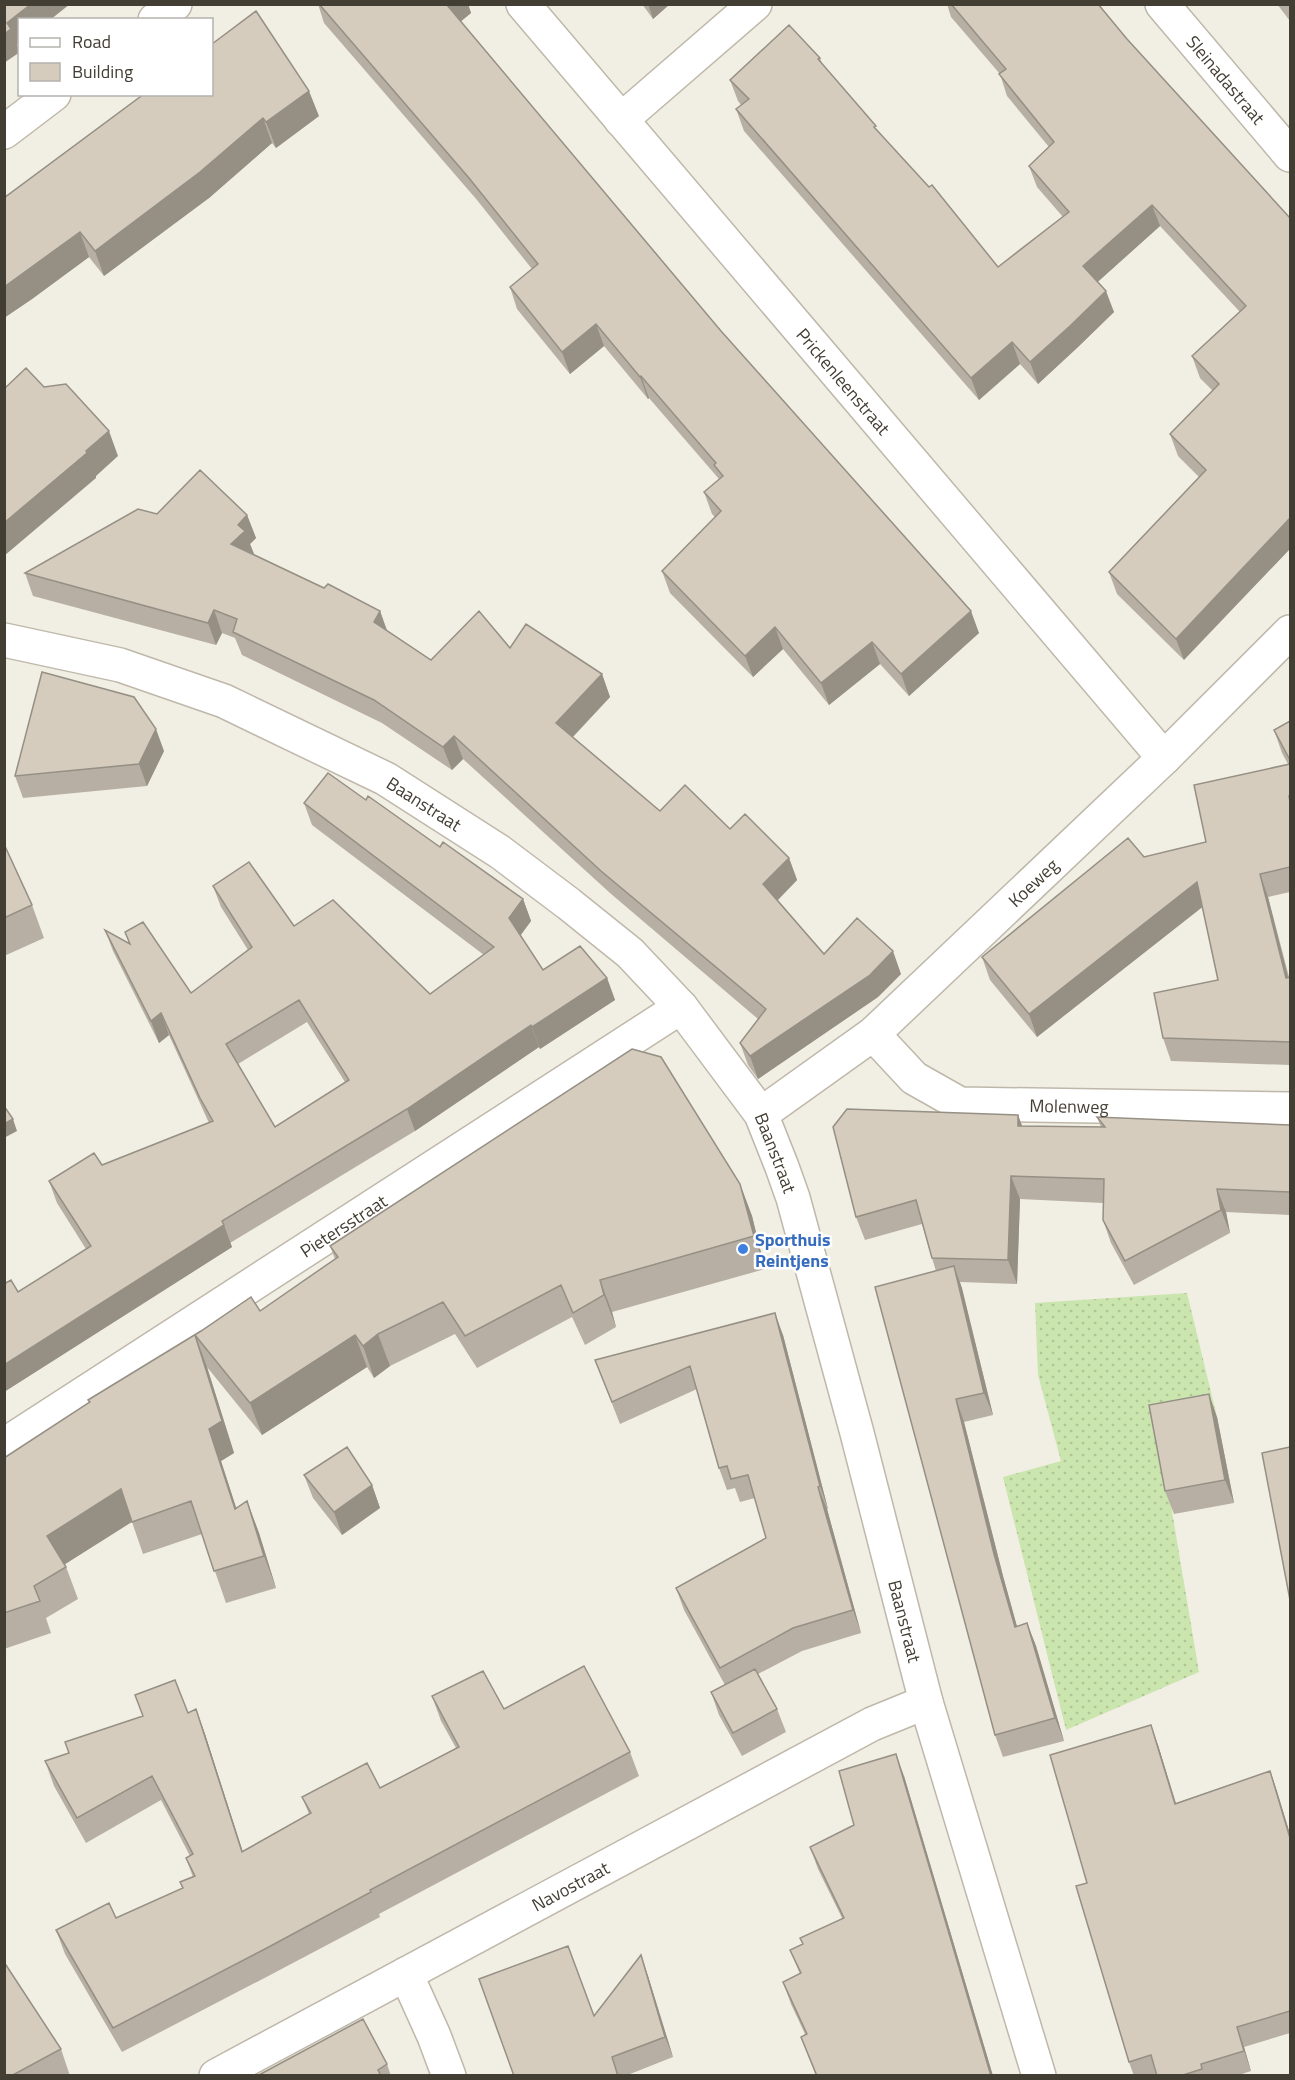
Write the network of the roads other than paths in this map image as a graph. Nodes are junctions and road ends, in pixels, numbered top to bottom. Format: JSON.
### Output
{"nodes":[{"id":1,"x":175,"y":4,"type":"edge"},
{"id":2,"x":523,"y":4,"type":"edge"},
{"id":3,"x":755,"y":4,"type":"edge"},
{"id":4,"x":1162,"y":4,"type":"edge"},
{"id":5,"x":158,"y":18,"type":"edge"},
{"id":6,"x":51,"y":96,"type":"edge"},
{"id":7,"x":621,"y":120,"type":"junction"},
{"id":8,"x":4,"y":132,"type":"edge"},
{"id":9,"x":1290,"y":155,"type":"edge"},
{"id":10,"x":1290,"y":632,"type":"edge"},
{"id":11,"x":4,"y":640,"type":"edge"},
{"id":12,"x":1164,"y":758,"type":"junction"},
{"id":13,"x":681,"y":1006,"type":"junction"},
{"id":14,"x":873,"y":1034,"type":"junction"},
{"id":15,"x":1290,"y":1109,"type":"edge"},
{"id":16,"x":761,"y":1114,"type":"junction"},
{"id":17,"x":4,"y":1445,"type":"edge"},
{"id":18,"x":926,"y":1702,"type":"junction"},
{"id":19,"x":405,"y":1974,"type":"junction"},
{"id":20,"x":216,"y":2076,"type":"edge"},
{"id":21,"x":448,"y":2076,"type":"edge"},
{"id":22,"x":1039,"y":2076,"type":"edge"}],
"edges":[{"from":1,"to":5,"type":"street"},
{"from":2,"to":7,"type":"street","name":"Prickenleenstraat"},
{"from":3,"to":7,"type":"street"},
{"from":4,"to":9,"type":"street","name":"Sleinadastraat"},
{"from":6,"to":8,"type":"street"},
{"from":7,"to":12,"type":"street","name":"Prickenleenstraat"},
{"from":10,"to":12,"type":"street","name":"Koeweg"},
{"from":11,"to":13,"type":"street","name":"Baanstraat"},
{"from":12,"to":14,"type":"street","name":"Koeweg"},
{"from":13,"to":16,"type":"street","name":"Baanstraat"},
{"from":13,"to":17,"type":"street","name":"Pietersstraat"},
{"from":14,"to":15,"type":"street","name":"Molenweg"},
{"from":14,"to":16,"type":"street","name":"Koeweg"},
{"from":16,"to":18,"type":"street","name":"Baanstraat"},
{"from":18,"to":19,"type":"street","name":"Navostraat"},
{"from":18,"to":22,"type":"street","name":"Baanstraat"},
{"from":19,"to":20,"type":"street","name":"Navostraat"},
{"from":19,"to":21,"type":"street"}]}
